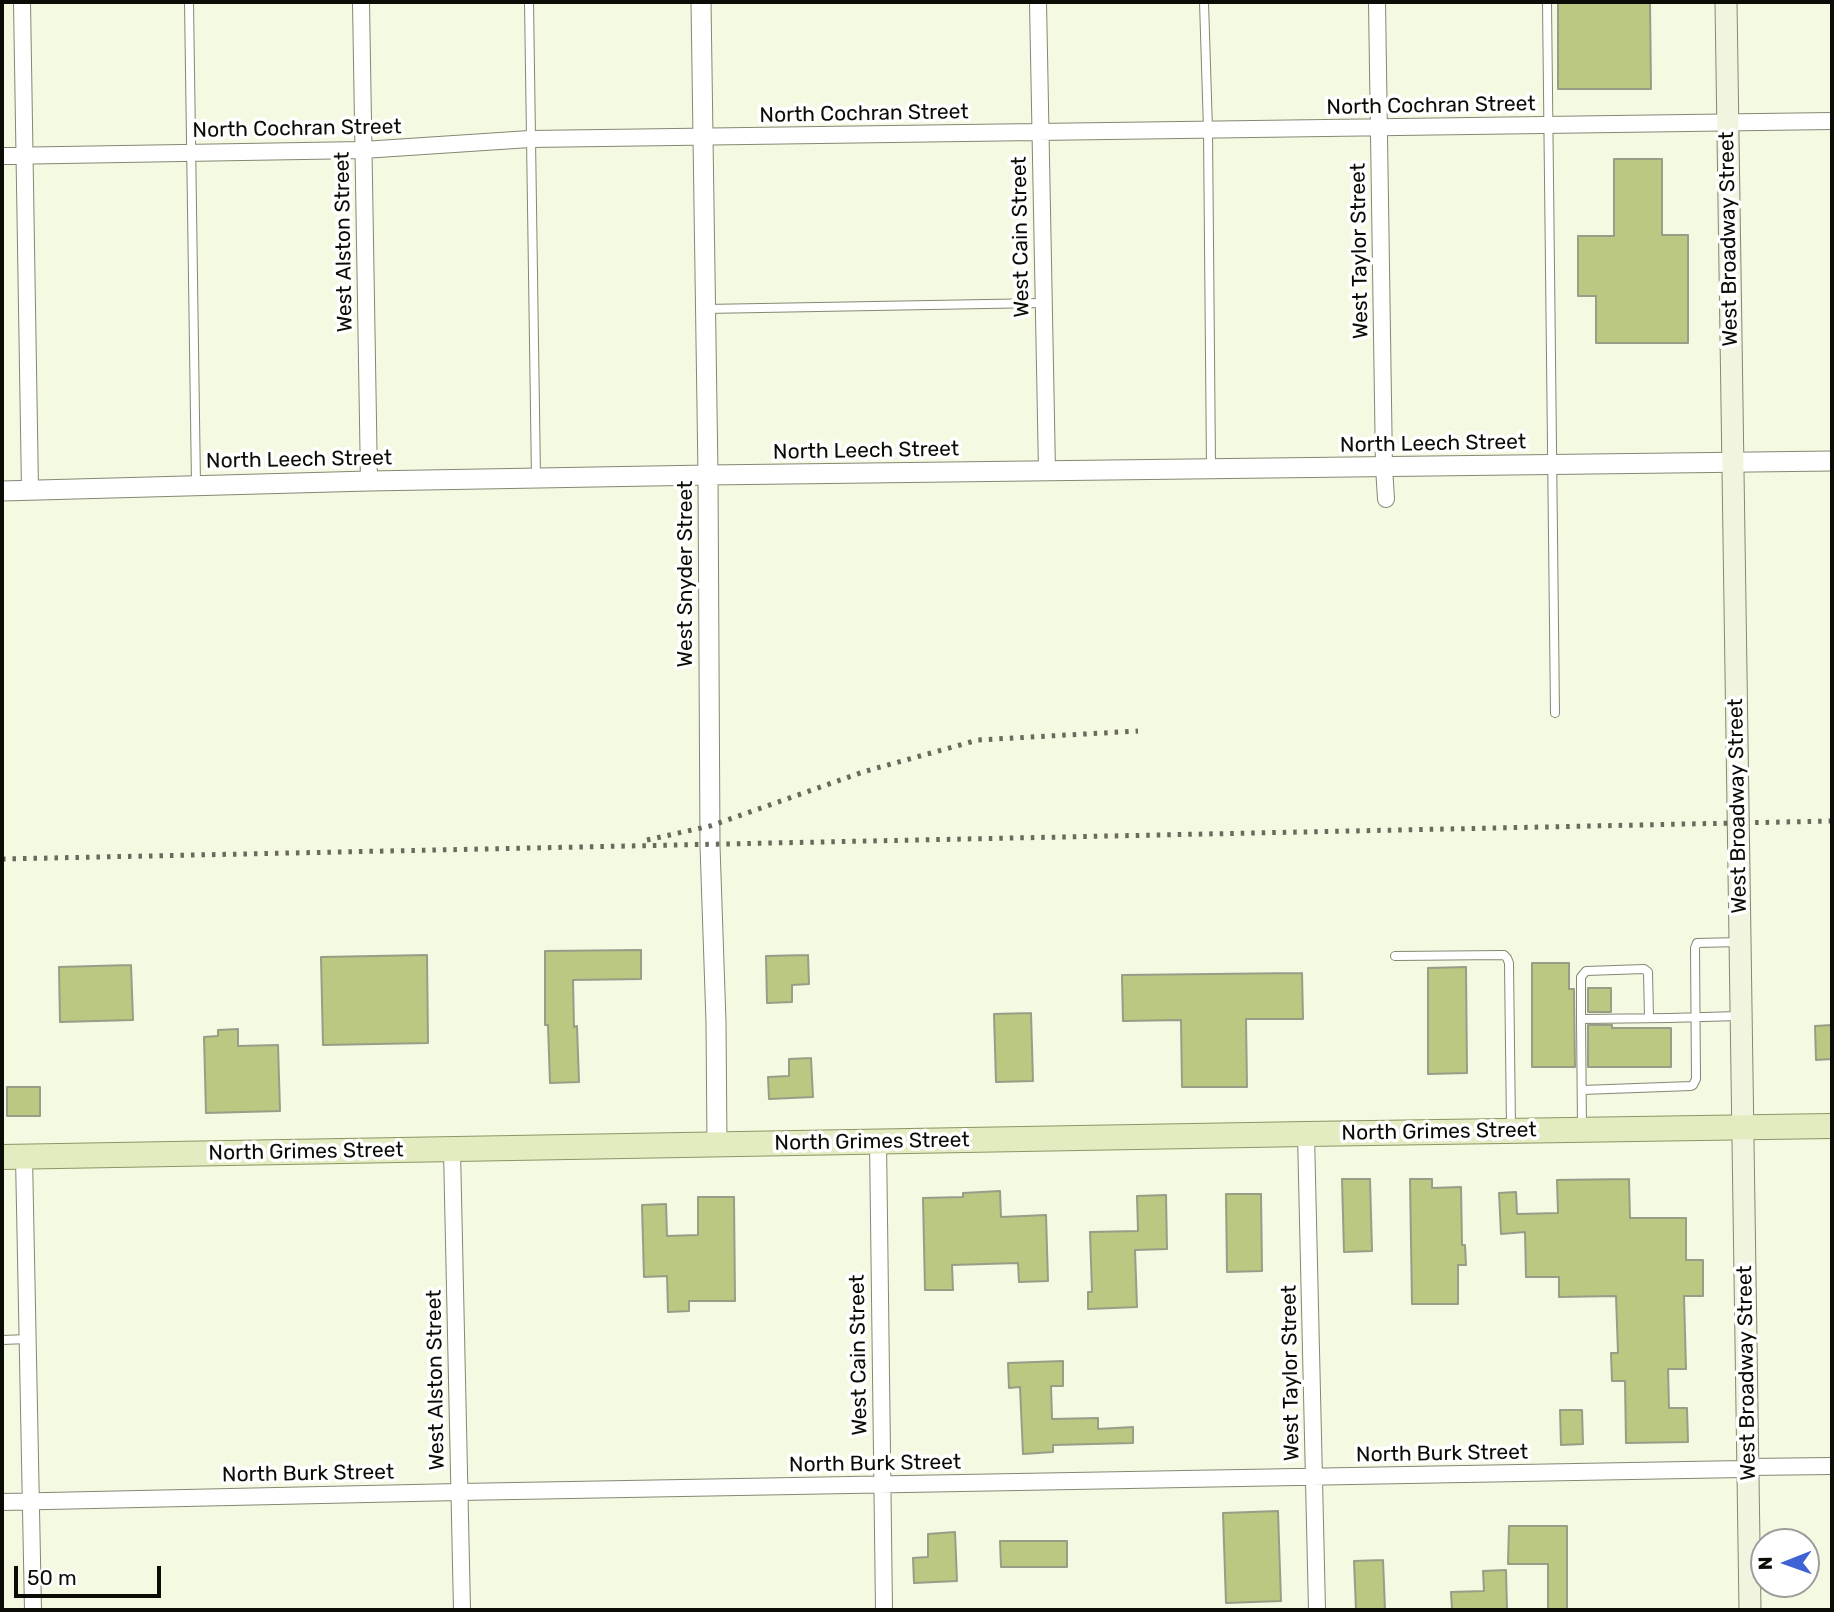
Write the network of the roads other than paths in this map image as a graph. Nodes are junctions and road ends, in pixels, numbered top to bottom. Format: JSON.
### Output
{"nodes":[{"id":1,"x":22,"y":2,"type":"edge"},
{"id":2,"x":189,"y":2,"type":"edge"},
{"id":3,"x":361,"y":2,"type":"edge"},
{"id":4,"x":529,"y":2,"type":"edge"},
{"id":5,"x":701,"y":2,"type":"edge"},
{"id":6,"x":1038,"y":2,"type":"edge"},
{"id":7,"x":1204,"y":2,"type":"edge"},
{"id":8,"x":1377,"y":2,"type":"edge"},
{"id":9,"x":1547,"y":2,"type":"edge"},
{"id":10,"x":1726,"y":2,"type":"edge"},
{"id":11,"x":1832,"y":121,"type":"edge"},
{"id":12,"x":1728,"y":123,"type":"junction"},
{"id":13,"x":1549,"y":126,"type":"junction"},
{"id":14,"x":1379,"y":128,"type":"junction"},
{"id":15,"x":1208,"y":130,"type":"junction"},
{"id":16,"x":1040,"y":132,"type":"junction"},
{"id":17,"x":703,"y":136,"type":"junction"},
{"id":18,"x":530,"y":139,"type":"junction"},
{"id":19,"x":363,"y":150,"type":"junction"},
{"id":20,"x":191,"y":152,"type":"junction"},
{"id":21,"x":2,"y":156,"type":"edge"},
{"id":22,"x":24,"y":156,"type":"junction"},
{"id":23,"x":1043,"y":303,"type":"junction"},
{"id":24,"x":705,"y":309,"type":"junction"},
{"id":25,"x":1832,"y":461,"type":"edge"},
{"id":26,"x":1732,"y":463,"type":"junction"},
{"id":27,"x":1552,"y":465,"type":"junction"},
{"id":28,"x":1384,"y":467,"type":"junction"},
{"id":29,"x":1211,"y":469,"type":"junction"},
{"id":30,"x":1047,"y":471,"type":"junction"},
{"id":31,"x":708,"y":475,"type":"junction"},
{"id":32,"x":536,"y":478,"type":"junction"},
{"id":33,"x":369,"y":481,"type":"junction"},
{"id":34,"x":196,"y":486,"type":"junction"},
{"id":35,"x":30,"y":490,"type":"junction"},
{"id":36,"x":2,"y":491,"type":"edge"},
{"id":37,"x":1386,"y":499,"type":"dead end"},
{"id":38,"x":1555,"y":713,"type":"dead end"},
{"id":39,"x":1740,"y":942,"type":"junction"},
{"id":40,"x":1395,"y":956,"type":"dead end"},
{"id":41,"x":1741,"y":1016,"type":"junction"},
{"id":42,"x":1696,"y":1017,"type":"junction"},
{"id":43,"x":1649,"y":1018,"type":"junction"},
{"id":44,"x":1581,"y":1019,"type":"junction"},
{"id":45,"x":1582,"y":1090,"type":"junction"},
{"id":46,"x":1832,"y":1126,"type":"edge"},
{"id":47,"x":1743,"y":1128,"type":"junction"},
{"id":48,"x":1582,"y":1130,"type":"junction"},
{"id":49,"x":1511,"y":1132,"type":"junction"},
{"id":50,"x":1307,"y":1134,"type":"junction"},
{"id":51,"x":878,"y":1141,"type":"junction"},
{"id":52,"x":717,"y":1145,"type":"junction"},
{"id":53,"x":452,"y":1150,"type":"junction"},
{"id":54,"x":13,"y":1157,"type":"edge"},
{"id":55,"x":28,"y":1339,"type":"junction"},
{"id":56,"x":2,"y":1340,"type":"edge"},
{"id":57,"x":1832,"y":1466,"type":"edge"},
{"id":58,"x":1748,"y":1467,"type":"junction"},
{"id":59,"x":1314,"y":1477,"type":"junction"},
{"id":60,"x":882,"y":1485,"type":"junction"},
{"id":61,"x":459,"y":1492,"type":"junction"},
{"id":62,"x":2,"y":1502,"type":"edge"},
{"id":63,"x":31,"y":1502,"type":"junction"},
{"id":64,"x":33,"y":1610,"type":"edge"},
{"id":65,"x":462,"y":1610,"type":"edge"},
{"id":66,"x":884,"y":1610,"type":"edge"},
{"id":67,"x":1317,"y":1610,"type":"edge"},
{"id":68,"x":1750,"y":1610,"type":"edge"}],
"edges":[{"from":1,"to":22,"type":"street"},
{"from":2,"to":20,"type":"lane"},
{"from":3,"to":19,"type":"street","name":"West Alston Street"},
{"from":4,"to":18,"type":"lane"},
{"from":5,"to":17,"type":"street","name":"West Snyder Street"},
{"from":6,"to":16,"type":"street","name":"West Cain Street"},
{"from":7,"to":15,"type":"lane"},
{"from":8,"to":14,"type":"street","name":"West Taylor Street"},
{"from":9,"to":13,"type":"lane"},
{"from":10,"to":12,"type":"main road","name":"West Broadway Street"},
{"from":11,"to":12,"type":"street","name":"North Cochran Street"},
{"from":12,"to":13,"type":"street","name":"North Cochran Street"},
{"from":12,"to":26,"type":"main road","name":"West Broadway Street"},
{"from":13,"to":14,"type":"street","name":"North Cochran Street"},
{"from":13,"to":27,"type":"lane"},
{"from":14,"to":15,"type":"street","name":"North Cochran Street"},
{"from":14,"to":28,"type":"street","name":"West Taylor Street"},
{"from":15,"to":16,"type":"street","name":"North Cochran Street"},
{"from":15,"to":29,"type":"lane"},
{"from":16,"to":17,"type":"street","name":"North Cochran Street"},
{"from":16,"to":23,"type":"street","name":"West Cain Street"},
{"from":17,"to":18,"type":"street","name":"North Cochran Street"},
{"from":17,"to":24,"type":"street","name":"West Snyder Street"},
{"from":18,"to":19,"type":"street","name":"North Cochran Street"},
{"from":18,"to":32,"type":"lane"},
{"from":19,"to":20,"type":"street","name":"North Cochran Street"},
{"from":19,"to":33,"type":"street","name":"West Alston Street"},
{"from":20,"to":22,"type":"street","name":"North Cochran Street"},
{"from":20,"to":34,"type":"lane"},
{"from":21,"to":22,"type":"street","name":"North Cochran Street"},
{"from":22,"to":35,"type":"street"},
{"from":23,"to":24,"type":"lane"},
{"from":23,"to":30,"type":"street","name":"West Cain Street"},
{"from":24,"to":31,"type":"street","name":"West Snyder Street"},
{"from":25,"to":26,"type":"street","name":"North Leech Street"},
{"from":26,"to":27,"type":"street","name":"North Leech Street"},
{"from":26,"to":39,"type":"main road","name":"West Broadway Street"},
{"from":27,"to":28,"type":"street","name":"North Leech Street"},
{"from":27,"to":38,"type":"lane"},
{"from":28,"to":29,"type":"street","name":"North Leech Street"},
{"from":28,"to":37,"type":"street","name":"West Taylor Street"},
{"from":29,"to":30,"type":"street","name":"North Leech Street"},
{"from":30,"to":31,"type":"street","name":"North Leech Street"},
{"from":31,"to":32,"type":"street","name":"North Leech Street"},
{"from":31,"to":52,"type":"street","name":"West Snyder Street"},
{"from":32,"to":33,"type":"street","name":"North Leech Street"},
{"from":33,"to":34,"type":"street","name":"North Leech Street"},
{"from":34,"to":35,"type":"street","name":"North Leech Street"},
{"from":35,"to":36,"type":"street","name":"North Leech Street"},
{"from":39,"to":41,"type":"main road","name":"West Broadway Street"},
{"from":39,"to":42,"type":"lane"},
{"from":40,"to":49,"type":"lane"},
{"from":41,"to":42,"type":"lane"},
{"from":41,"to":47,"type":"main road","name":"West Broadway Street"},
{"from":42,"to":43,"type":"lane"},
{"from":42,"to":45,"type":"lane"},
{"from":43,"to":44,"type":"lane"},
{"from":43,"to":44,"type":"lane"},
{"from":44,"to":45,"type":"lane"},
{"from":45,"to":48,"type":"lane"},
{"from":46,"to":47,"type":"main road","name":"North Grimes Street"},
{"from":47,"to":48,"type":"main road","name":"North Grimes Street"},
{"from":47,"to":58,"type":"main road","name":"West Broadway Street"},
{"from":48,"to":49,"type":"main road","name":"North Grimes Street"},
{"from":49,"to":50,"type":"main road","name":"North Grimes Street"},
{"from":50,"to":51,"type":"main road","name":"North Grimes Street"},
{"from":50,"to":59,"type":"street","name":"West Taylor Street"},
{"from":51,"to":52,"type":"main road","name":"North Grimes Street"},
{"from":51,"to":60,"type":"street","name":"West Cain Street"},
{"from":52,"to":53,"type":"main road","name":"North Grimes Street"},
{"from":53,"to":54,"type":"main road","name":"North Grimes Street"},
{"from":53,"to":61,"type":"street","name":"West Alston Street"},
{"from":54,"to":55,"type":"street"},
{"from":55,"to":56,"type":"lane"},
{"from":55,"to":63,"type":"street"},
{"from":57,"to":58,"type":"street","name":"North Burk Street"},
{"from":58,"to":59,"type":"street","name":"North Burk Street"},
{"from":58,"to":68,"type":"main road","name":"West Broadway Street"},
{"from":59,"to":60,"type":"street","name":"North Burk Street"},
{"from":59,"to":67,"type":"street","name":"West Taylor Street"},
{"from":60,"to":61,"type":"street","name":"North Burk Street"},
{"from":60,"to":66,"type":"street","name":"West Cain Street"},
{"from":61,"to":63,"type":"street","name":"North Burk Street"},
{"from":61,"to":65,"type":"street","name":"West Alston Street"},
{"from":62,"to":63,"type":"street","name":"North Burk Street"},
{"from":63,"to":64,"type":"street"}]}
